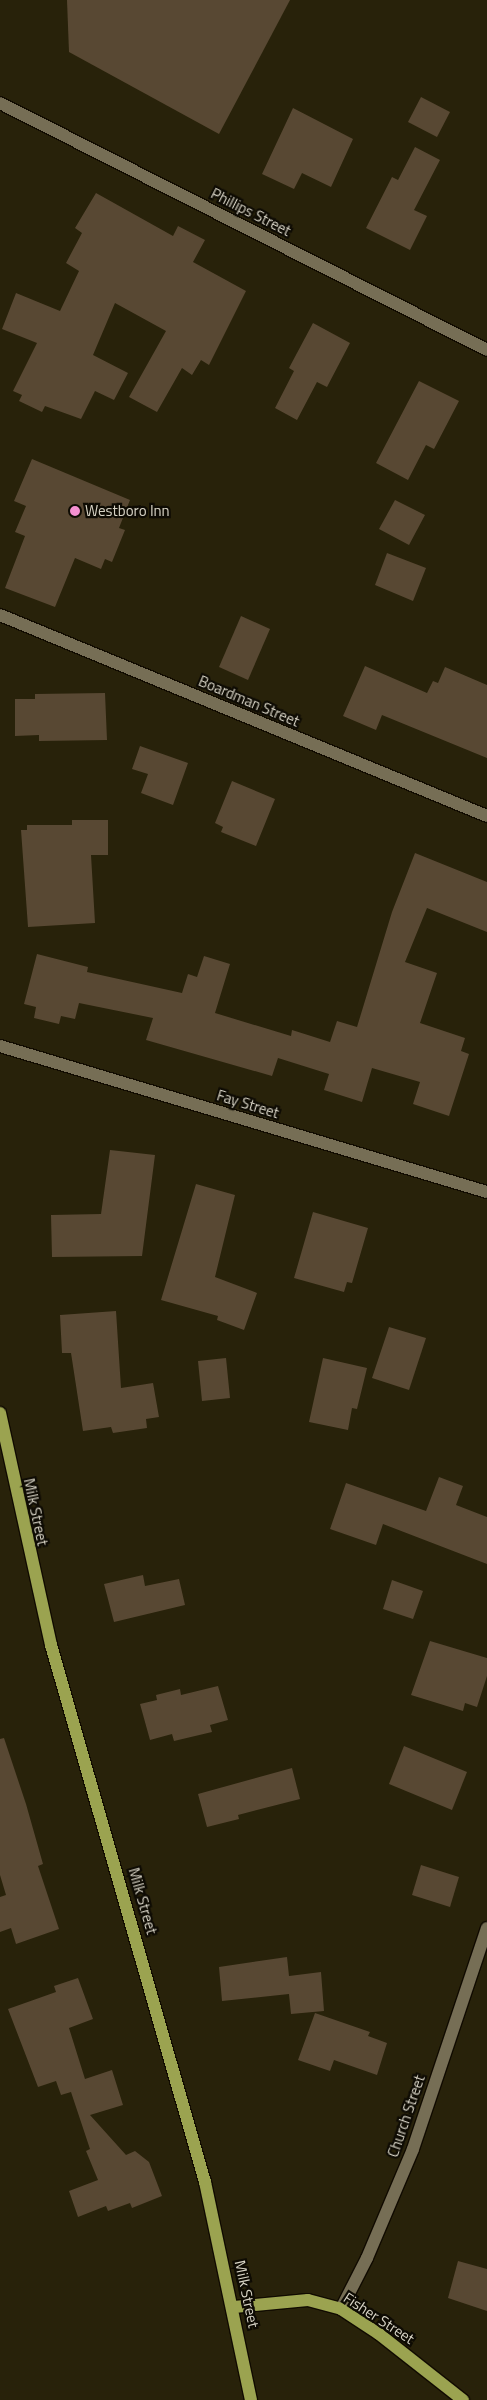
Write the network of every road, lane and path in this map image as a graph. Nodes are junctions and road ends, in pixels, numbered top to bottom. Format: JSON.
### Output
{"nodes":[{"id":1,"x":0,"y":103,"type":"edge"},
{"id":2,"x":487,"y":350,"type":"edge"},
{"id":3,"x":0,"y":615,"type":"edge"},
{"id":4,"x":487,"y":816,"type":"edge"},
{"id":5,"x":0,"y":1046,"type":"edge"},
{"id":6,"x":487,"y":1192,"type":"edge"},
{"id":7,"x":0,"y":1413,"type":"edge"},
{"id":8,"x":487,"y":1928,"type":"edge"},
{"id":9,"x":234,"y":2307,"type":"junction"},
{"id":10,"x":341,"y":2309,"type":"junction"},
{"id":11,"x":250,"y":2400,"type":"edge"},
{"id":12,"x":463,"y":2400,"type":"edge"}],
"edges":[{"from":1,"to":2,"type":"street","name":"Phillips Street"},
{"from":3,"to":4,"type":"street","name":"Boardman Street"},
{"from":5,"to":6,"type":"street","name":"Fay Street"},
{"from":7,"to":9,"type":"main road","name":"Milk Street"},
{"from":8,"to":10,"type":"street","name":"Church Street"},
{"from":9,"to":10,"type":"main road","name":"Fisher Street"},
{"from":9,"to":11,"type":"main road","name":"Milk Street"},
{"from":10,"to":12,"type":"main road","name":"Fisher Street"}]}
